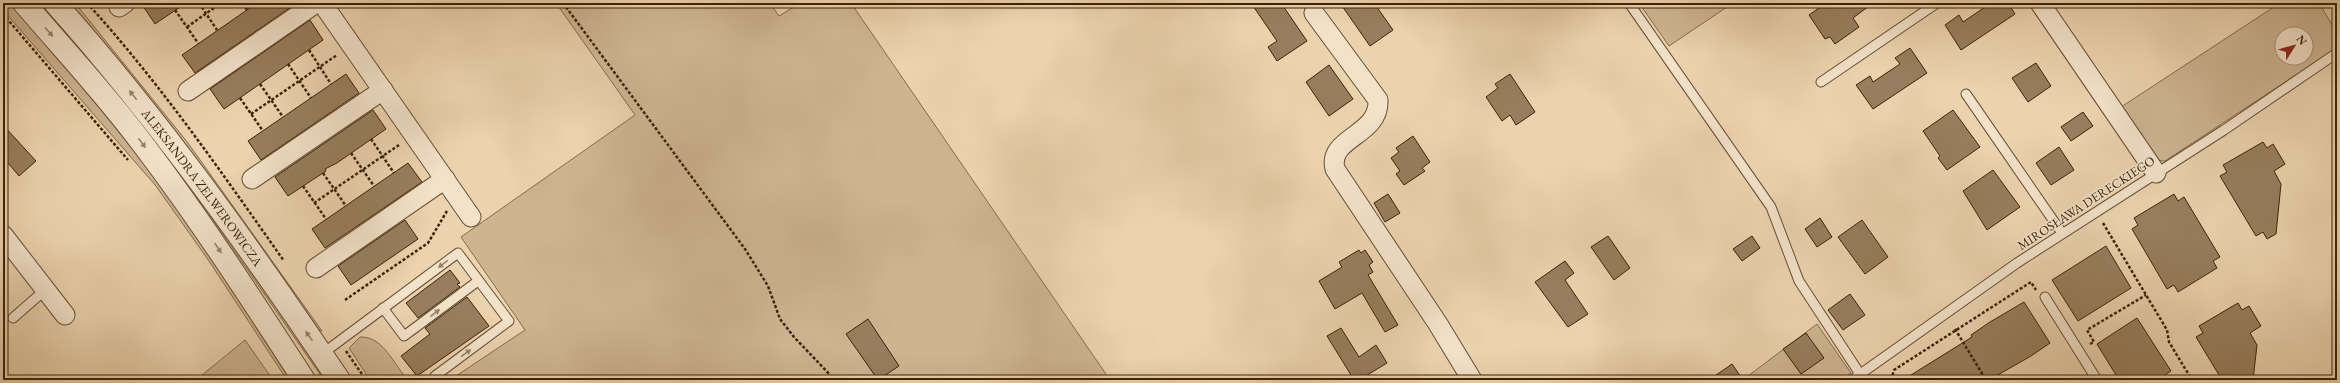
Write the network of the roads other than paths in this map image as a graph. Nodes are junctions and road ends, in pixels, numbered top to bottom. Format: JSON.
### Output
{"nodes":[{"id":1,"x":24,"y":3,"type":"edge"},
{"id":2,"x":55,"y":3,"type":"edge"},
{"id":3,"x":316,"y":3,"type":"edge"},
{"id":4,"x":322,"y":3,"type":"edge"},
{"id":5,"x":1629,"y":3,"type":"edge"},
{"id":6,"x":1937,"y":3,"type":"edge"},
{"id":7,"x":2040,"y":3,"type":"edge"},
{"id":8,"x":1314,"y":13,"type":"dead end"},
{"id":9,"x":2337,"y":53,"type":"edge"},
{"id":10,"x":1822,"y":82,"type":"dead end"},
{"id":11,"x":188,"y":90,"type":"dead end"},
{"id":12,"x":382,"y":90,"type":"junction"},
{"id":13,"x":1966,"y":94,"type":"dead end"},
{"id":14,"x":2156,"y":173,"type":"junction"},
{"id":15,"x":252,"y":180,"type":"dead end"},
{"id":16,"x":441,"y":182,"type":"junction"},
{"id":17,"x":471,"y":217,"type":"dead end"},
{"id":18,"x":2062,"y":233,"type":"junction"},
{"id":19,"x":3,"y":235,"type":"edge"},
{"id":20,"x":316,"y":268,"type":"dead end"},
{"id":21,"x":478,"y":281,"type":"junction"},
{"id":22,"x":45,"y":290,"type":"junction"},
{"id":23,"x":2045,"y":297,"type":"dead end"},
{"id":24,"x":384,"y":308,"type":"junction"},
{"id":25,"x":65,"y":315,"type":"dead end"},
{"id":26,"x":13,"y":318,"type":"dead end"},
{"id":27,"x":322,"y":354,"type":"junction"},
{"id":28,"x":1860,"y":374,"type":"junction"},
{"id":29,"x":435,"y":376,"type":"dead end"},
{"id":30,"x":304,"y":380,"type":"edge"},
{"id":31,"x":339,"y":380,"type":"edge"},
{"id":32,"x":1472,"y":380,"type":"edge"},
{"id":33,"x":1852,"y":380,"type":"edge"},
{"id":34,"x":2097,"y":380,"type":"edge"}],
"edges":[{"from":1,"to":30,"type":"street","name":"ALEKSANDRA ZELWEROWICZA","one_way":true},
{"from":27,"to":2,"type":"street","name":"ALEKSANDRA ZELWEROWICZA","one_way":true},
{"from":3,"to":11,"type":"street"},
{"from":4,"to":12,"type":"street"},
{"from":5,"to":28,"type":"lane"},
{"from":6,"to":10,"type":"lane"},
{"from":7,"to":14,"type":"street"},
{"from":8,"to":32,"type":"street"},
{"from":9,"to":14,"type":"lane","name":"MIROSŁAWA DERECKIEGO"},
{"from":12,"to":15,"type":"street"},
{"from":12,"to":16,"type":"street"},
{"from":13,"to":18,"type":"lane"},
{"from":14,"to":18,"type":"lane","name":"MIROSŁAWA DERECKIEGO"},
{"from":16,"to":17,"type":"street"},
{"from":16,"to":20,"type":"street"},
{"from":18,"to":28,"type":"lane","name":"MIROSŁAWA DERECKIEGO"},
{"from":19,"to":22,"type":"street"},
{"from":21,"to":24,"type":"lane","one_way":true},
{"from":24,"to":21,"type":"lane","one_way":true},
{"from":29,"to":21,"type":"lane","one_way":true},
{"from":22,"to":25,"type":"street"},
{"from":22,"to":26,"type":"lane"},
{"from":23,"to":34,"type":"lane"},
{"from":24,"to":27,"type":"lane"},
{"from":27,"to":31,"type":"street","name":"ALEKSANDRA ZELWEROWICZA"},
{"from":28,"to":33,"type":"lane","name":"MIROSŁAWA DERECKIEGO"}]}
